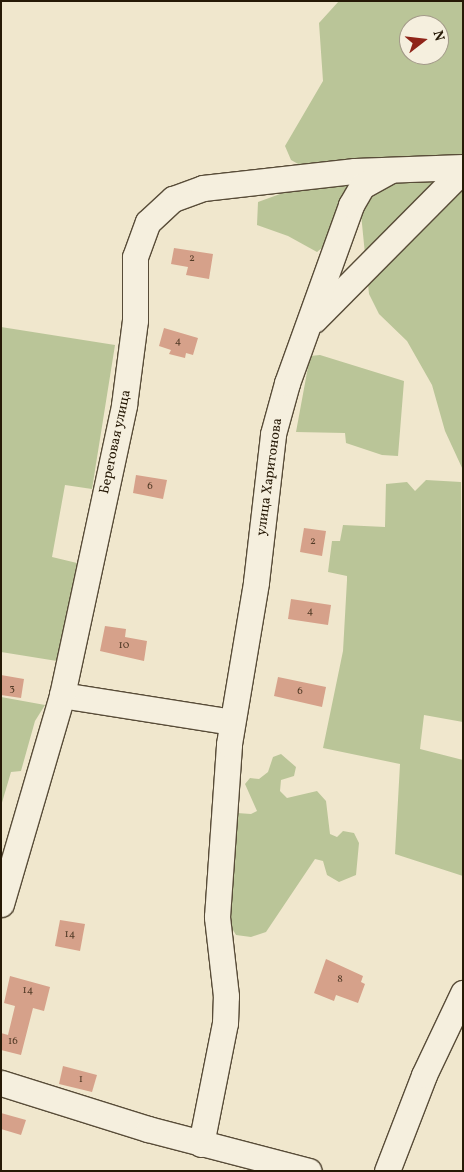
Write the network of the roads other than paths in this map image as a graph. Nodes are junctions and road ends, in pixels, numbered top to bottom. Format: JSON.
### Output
{"nodes":[{"id":1,"x":463,"y":168,"type":"edge"},
{"id":2,"x":389,"y":171,"type":"junction"},
{"id":3,"x":308,"y":325,"type":"junction"},
{"id":4,"x":62,"y":695,"type":"junction"},
{"id":5,"x":232,"y":722,"type":"junction"},
{"id":6,"x":1,"y":904,"type":"edge"},
{"id":7,"x":463,"y":993,"type":"edge"},
{"id":8,"x":1,"y":1083,"type":"edge"},
{"id":9,"x":201,"y":1144,"type":"junction"},
{"id":10,"x":257,"y":1165,"type":"edge"},
{"id":11,"x":310,"y":1171,"type":"edge"},
{"id":12,"x":387,"y":1171,"type":"edge"}],
"edges":[{"from":1,"to":2,"type":"street","name":"Береговая улица"},
{"from":1,"to":3,"type":"street"},
{"from":2,"to":3,"type":"street","name":"улица Харитонова"},
{"from":2,"to":4,"type":"street","name":"Береговая улица"},
{"from":3,"to":5,"type":"street","name":"улица Харитонова"},
{"from":4,"to":5,"type":"street"},
{"from":4,"to":6,"type":"street","name":"Береговая улица"},
{"from":5,"to":9,"type":"street","name":"улица Харитонова"},
{"from":7,"to":12,"type":"street"},
{"from":8,"to":9,"type":"street"},
{"from":9,"to":10,"type":"street"},
{"from":10,"to":11,"type":"street"}]}
